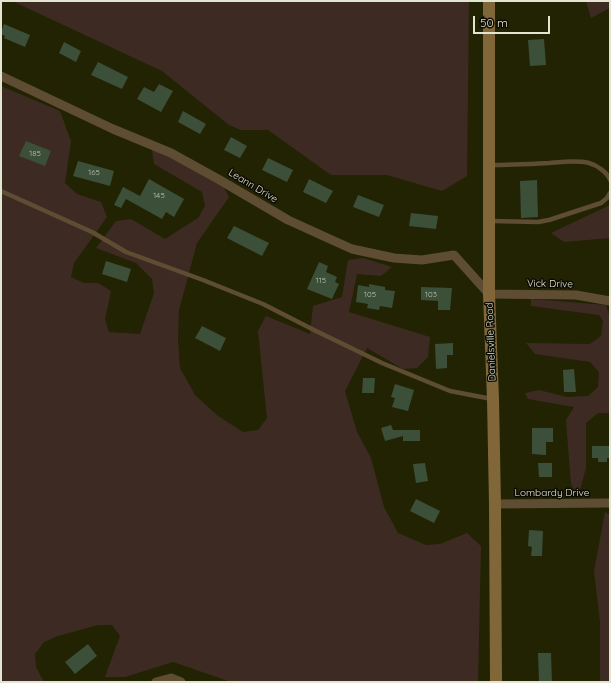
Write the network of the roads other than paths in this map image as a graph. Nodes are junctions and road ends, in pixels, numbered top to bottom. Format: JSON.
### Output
{"nodes":[{"id":1,"x":489,"y":1,"type":"edge"},
{"id":2,"x":1,"y":76,"type":"edge"},
{"id":3,"x":489,"y":165,"type":"junction"},
{"id":4,"x":610,"y":180,"type":"edge"},
{"id":5,"x":1,"y":191,"type":"edge"},
{"id":6,"x":610,"y":193,"type":"edge"},
{"id":7,"x":489,"y":221,"type":"junction"},
{"id":8,"x":489,"y":294,"type":"junction"},
{"id":9,"x":610,"y":301,"type":"edge"},
{"id":10,"x":493,"y":399,"type":"junction"},
{"id":11,"x":610,"y":503,"type":"edge"},
{"id":12,"x":495,"y":504,"type":"junction"},
{"id":13,"x":156,"y":682,"type":"edge"},
{"id":14,"x":181,"y":682,"type":"edge"},
{"id":15,"x":496,"y":682,"type":"edge"}],
"edges":[{"from":1,"to":3,"type":"main road","name":"Danielsville Road"},
{"from":2,"to":8,"type":"street","name":"Leann Drive"},
{"from":3,"to":4,"type":"lane"},
{"from":3,"to":7,"type":"main road","name":"Danielsville Road"},
{"from":5,"to":10,"type":"lane"},
{"from":6,"to":7,"type":"lane"},
{"from":7,"to":8,"type":"main road","name":"Danielsville Road"},
{"from":8,"to":9,"type":"street","name":"Vick Drive"},
{"from":8,"to":10,"type":"main road","name":"Danielsville Road"},
{"from":10,"to":12,"type":"main road","name":"Danielsville Road"},
{"from":11,"to":12,"type":"street","name":"Lombardy Drive"},
{"from":12,"to":15,"type":"main road","name":"Danielsville Road"},
{"from":13,"to":14,"type":"street"}]}
